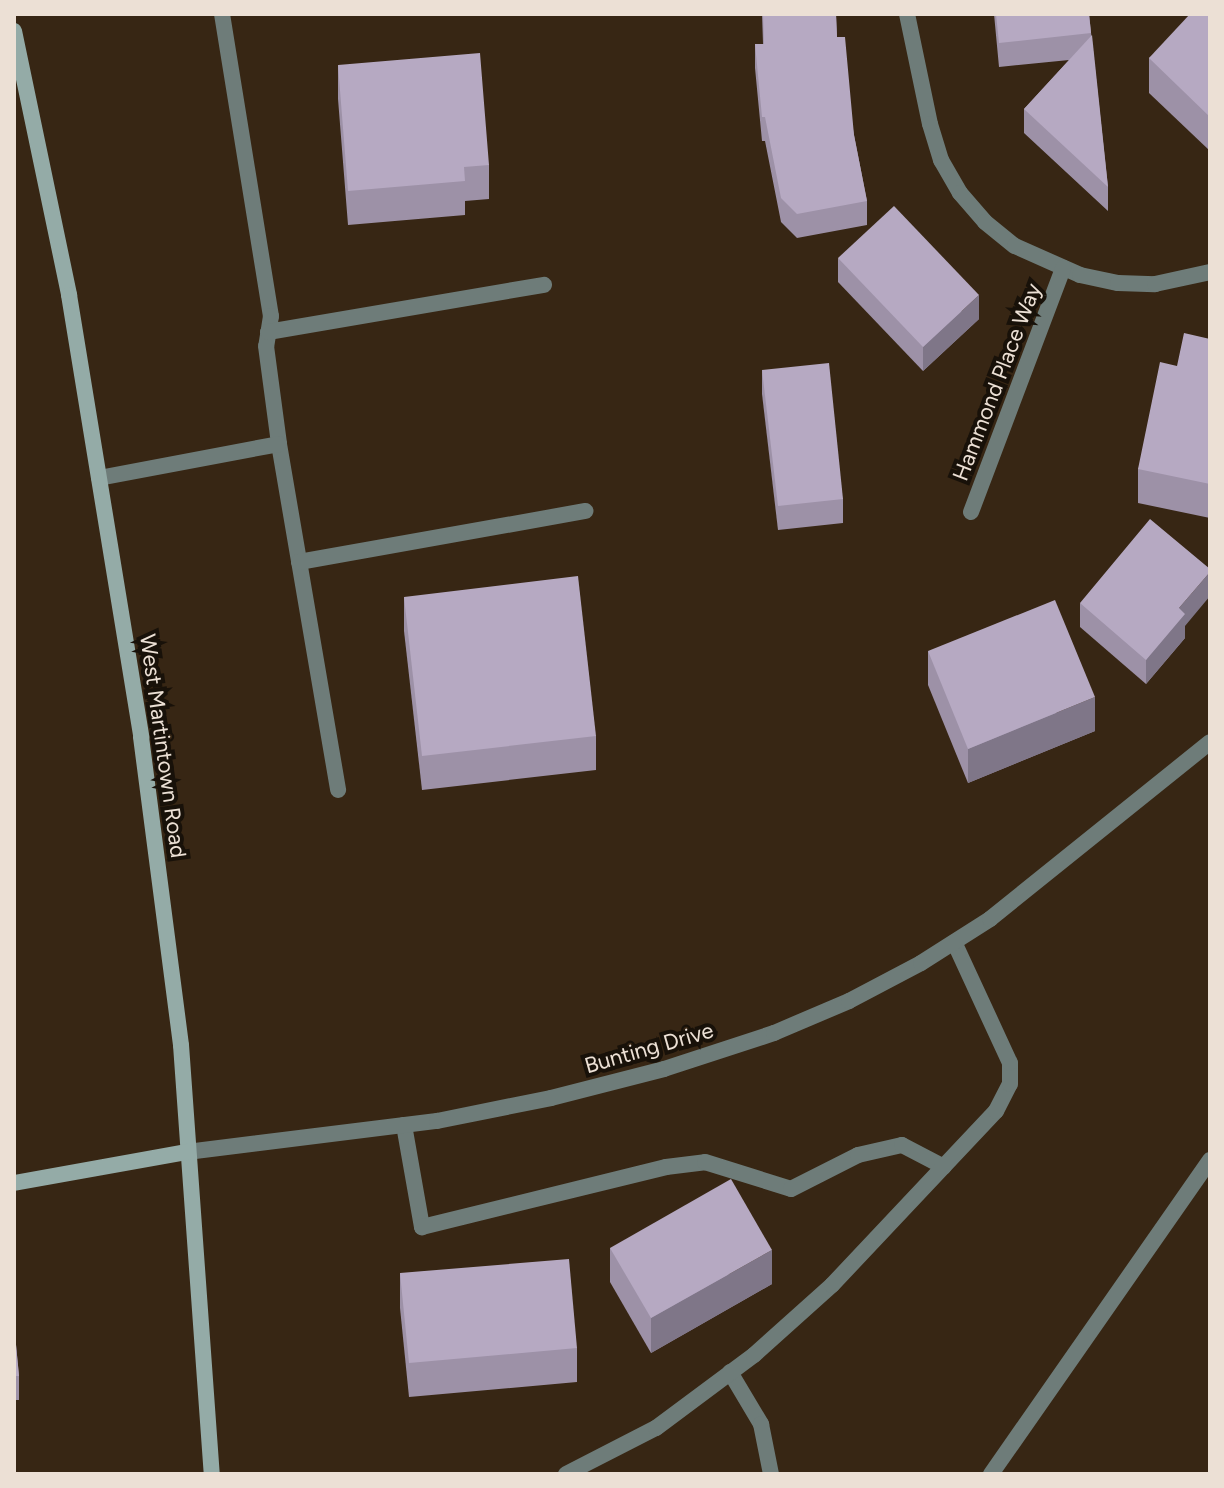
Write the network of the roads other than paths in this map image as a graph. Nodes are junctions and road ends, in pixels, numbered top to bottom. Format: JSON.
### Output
{"nodes":[{"id":1,"x":222,"y":14,"type":"edge"},
{"id":2,"x":907,"y":14,"type":"edge"},
{"id":3,"x":14,"y":31,"type":"edge"},
{"id":4,"x":1063,"y":268,"type":"junction"},
{"id":5,"x":1210,"y":272,"type":"edge"},
{"id":6,"x":544,"y":285,"type":"dead end"},
{"id":7,"x":268,"y":332,"type":"junction"},
{"id":8,"x":279,"y":444,"type":"junction"},
{"id":9,"x":99,"y":478,"type":"junction"},
{"id":10,"x":586,"y":511,"type":"dead end"},
{"id":11,"x":971,"y":512,"type":"dead end"},
{"id":12,"x":299,"y":562,"type":"junction"},
{"id":13,"x":1210,"y":742,"type":"edge"},
{"id":14,"x":338,"y":790,"type":"dead end"},
{"id":15,"x":954,"y":942,"type":"junction"},
{"id":16,"x":404,"y":1125,"type":"junction"},
{"id":17,"x":187,"y":1152,"type":"junction"},
{"id":18,"x":1210,"y":1160,"type":"edge"},
{"id":19,"x":944,"y":1167,"type":"junction"},
{"id":20,"x":14,"y":1183,"type":"edge"},
{"id":21,"x":730,"y":1372,"type":"junction"},
{"id":22,"x":212,"y":1474,"type":"edge"},
{"id":23,"x":566,"y":1474,"type":"edge"},
{"id":24,"x":771,"y":1474,"type":"edge"},
{"id":25,"x":991,"y":1474,"type":"edge"}],
"edges":[{"from":1,"to":7,"type":"street"},
{"from":2,"to":4,"type":"street"},
{"from":3,"to":9,"type":"main road","name":"West Martintown Road"},
{"from":4,"to":5,"type":"street"},
{"from":4,"to":11,"type":"street","name":"Hammond Place Way"},
{"from":6,"to":7,"type":"street"},
{"from":7,"to":8,"type":"street"},
{"from":8,"to":9,"type":"street"},
{"from":8,"to":12,"type":"street"},
{"from":9,"to":17,"type":"main road","name":"West Martintown Road"},
{"from":10,"to":12,"type":"street"},
{"from":12,"to":14,"type":"street"},
{"from":13,"to":15,"type":"street","name":"Bunting Drive"},
{"from":15,"to":16,"type":"street","name":"Bunting Drive"},
{"from":15,"to":19,"type":"street"},
{"from":16,"to":17,"type":"street","name":"Bunting Drive"},
{"from":16,"to":19,"type":"street"},
{"from":17,"to":20,"type":"main road","name":"Bunting Drive"},
{"from":17,"to":22,"type":"main road","name":"West Martintown Road"},
{"from":18,"to":25,"type":"street"},
{"from":19,"to":21,"type":"street"},
{"from":21,"to":23,"type":"street"},
{"from":21,"to":24,"type":"street"}]}
